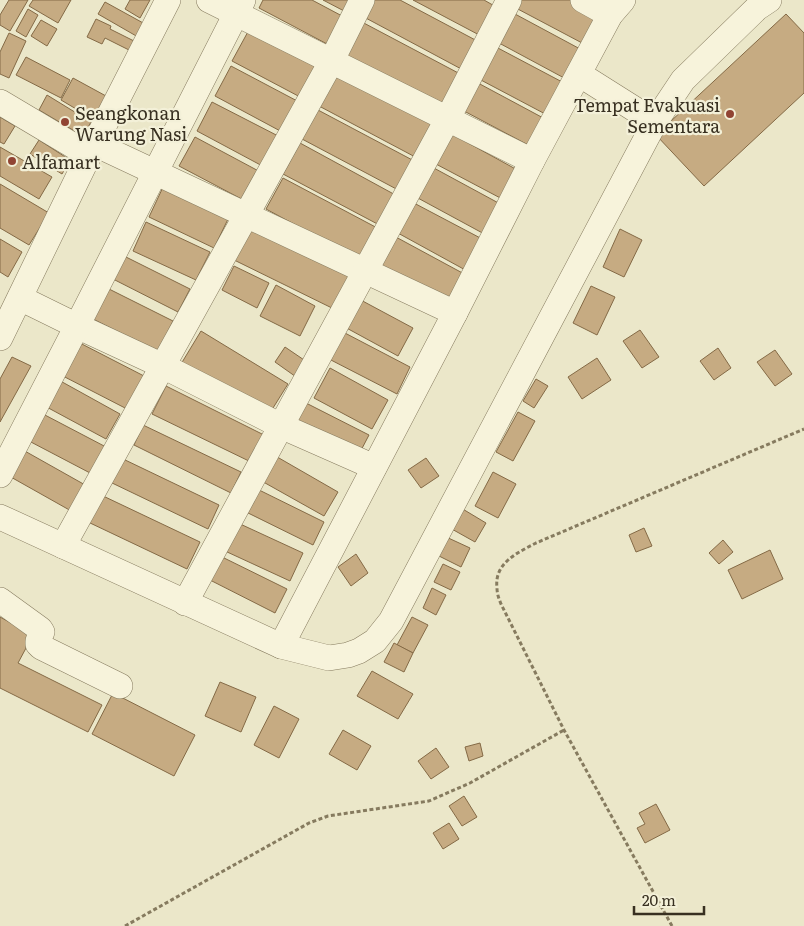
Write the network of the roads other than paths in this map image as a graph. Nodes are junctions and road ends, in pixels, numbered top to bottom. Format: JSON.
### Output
{"nodes":[{"id":1,"x":168,"y":0,"type":"edge"},
{"id":2,"x":209,"y":0,"type":"edge"},
{"id":3,"x":362,"y":0,"type":"edge"},
{"id":4,"x":509,"y":0,"type":"edge"},
{"id":5,"x":583,"y":0,"type":"edge"},
{"id":6,"x":769,"y":0,"type":"edge"},
{"id":7,"x":240,"y":7,"type":"edge"},
{"id":8,"x":617,"y":8,"type":"edge"},
{"id":9,"x":331,"y":62,"type":"junction"},
{"id":10,"x":578,"y":74,"type":"junction"},
{"id":11,"x":0,"y":102,"type":"edge"},
{"id":12,"x":447,"y":120,"type":"junction"},
{"id":13,"x":655,"y":122,"type":"junction"},
{"id":14,"x":92,"y":150,"type":"junction"},
{"id":15,"x":532,"y":161,"type":"junction"},
{"id":16,"x":155,"y":172,"type":"junction"},
{"id":17,"x":246,"y":216,"type":"junction"},
{"id":18,"x":366,"y":271,"type":"junction"},
{"id":19,"x":20,"y":298,"type":"junction"},
{"id":20,"x":456,"y":313,"type":"junction"},
{"id":21,"x":78,"y":326,"type":"junction"},
{"id":22,"x":0,"y":338,"type":"edge"},
{"id":23,"x":163,"y":366,"type":"junction"},
{"id":24,"x":281,"y":426,"type":"junction"},
{"id":25,"x":374,"y":467,"type":"junction"},
{"id":26,"x":0,"y":475,"type":"edge"},
{"id":27,"x":0,"y":517,"type":"edge"},
{"id":28,"x":63,"y":546,"type":"junction"},
{"id":29,"x":0,"y":600,"type":"edge"},
{"id":30,"x":185,"y":602,"type":"junction"},
{"id":31,"x":281,"y":646,"type":"junction"},
{"id":32,"x":120,"y":686,"type":"dead end"}],
"edges":[{"from":1,"to":14,"type":"street"},
{"from":2,"to":7,"type":"street"},
{"from":3,"to":9,"type":"street"},
{"from":4,"to":12,"type":"street"},
{"from":5,"to":8,"type":"street"},
{"from":6,"to":13,"type":"street"},
{"from":7,"to":9,"type":"street"},
{"from":7,"to":16,"type":"street"},
{"from":8,"to":10,"type":"street"},
{"from":9,"to":12,"type":"street"},
{"from":9,"to":17,"type":"street"},
{"from":10,"to":13,"type":"street"},
{"from":10,"to":15,"type":"street"},
{"from":11,"to":14,"type":"street"},
{"from":12,"to":15,"type":"street"},
{"from":12,"to":18,"type":"street"},
{"from":13,"to":31,"type":"street"},
{"from":14,"to":16,"type":"street"},
{"from":14,"to":19,"type":"street"},
{"from":15,"to":20,"type":"street"},
{"from":16,"to":17,"type":"street"},
{"from":16,"to":21,"type":"street"},
{"from":17,"to":18,"type":"street"},
{"from":17,"to":23,"type":"street"},
{"from":18,"to":20,"type":"street"},
{"from":18,"to":24,"type":"street"},
{"from":19,"to":21,"type":"street"},
{"from":19,"to":22,"type":"street"},
{"from":20,"to":25,"type":"street"},
{"from":21,"to":23,"type":"street"},
{"from":21,"to":26,"type":"street"},
{"from":23,"to":24,"type":"street"},
{"from":23,"to":28,"type":"street"},
{"from":24,"to":25,"type":"street"},
{"from":24,"to":30,"type":"street"},
{"from":25,"to":31,"type":"street"},
{"from":27,"to":28,"type":"street"},
{"from":28,"to":30,"type":"street"},
{"from":29,"to":32,"type":"street"},
{"from":30,"to":31,"type":"street"}]}
